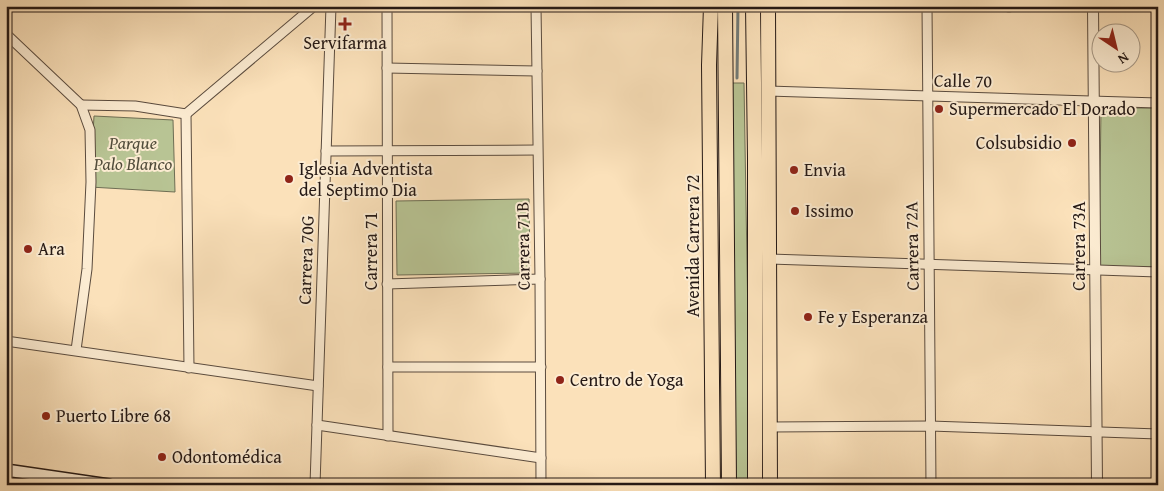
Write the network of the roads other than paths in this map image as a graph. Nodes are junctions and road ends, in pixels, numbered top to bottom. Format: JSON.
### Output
{"nodes":[{"id":1,"x":314,"y":6,"type":"edge"},
{"id":2,"x":331,"y":6,"type":"edge"},
{"id":3,"x":387,"y":6,"type":"edge"},
{"id":4,"x":536,"y":6,"type":"edge"},
{"id":5,"x":711,"y":6,"type":"edge"},
{"id":6,"x":719,"y":6,"type":"edge"},
{"id":7,"x":753,"y":6,"type":"edge"},
{"id":8,"x":927,"y":6,"type":"edge"},
{"id":9,"x":1093,"y":6,"type":"edge"},
{"id":10,"x":766,"y":10,"type":"edge"},
{"id":11,"x":725,"y":13,"type":"edge"},
{"id":12,"x":6,"y":34,"type":"edge"},
{"id":13,"x":387,"y":68,"type":"junction"},
{"id":14,"x":536,"y":71,"type":"junction"},
{"id":15,"x":768,"y":91,"type":"junction"},
{"id":16,"x":927,"y":96,"type":"junction"},
{"id":17,"x":1094,"y":100,"type":"junction"},
{"id":18,"x":1158,"y":103,"type":"edge"},
{"id":19,"x":81,"y":105,"type":"junction"},
{"id":20,"x":186,"y":114,"type":"junction"},
{"id":21,"x":387,"y":150,"type":"junction"},
{"id":22,"x":537,"y":150,"type":"junction"},
{"id":23,"x":326,"y":151,"type":"junction"},
{"id":24,"x":727,"y":252,"type":"junction"},
{"id":25,"x":770,"y":259,"type":"junction"},
{"id":26,"x":929,"y":265,"type":"junction"},
{"id":27,"x":1095,"y":270,"type":"junction"},
{"id":28,"x":1158,"y":272,"type":"edge"},
{"id":29,"x":540,"y":280,"type":"junction"},
{"id":30,"x":387,"y":284,"type":"junction"},
{"id":31,"x":755,"y":294,"type":"junction"},
{"id":32,"x":712,"y":296,"type":"junction"},
{"id":33,"x":770,"y":328,"type":"junction"},
{"id":34,"x":6,"y":341,"type":"edge"},
{"id":35,"x":76,"y":350,"type":"junction"},
{"id":36,"x":770,"y":361,"type":"junction"},
{"id":37,"x":388,"y":367,"type":"junction"},
{"id":38,"x":540,"y":367,"type":"junction"},
{"id":39,"x":189,"y":368,"type":"junction"},
{"id":40,"x":318,"y":386,"type":"junction"},
{"id":41,"x":755,"y":387,"type":"junction"},
{"id":42,"x":317,"y":425,"type":"junction"},
{"id":43,"x":713,"y":426,"type":"junction"},
{"id":44,"x":930,"y":426,"type":"junction"},
{"id":45,"x":770,"y":427,"type":"junction"},
{"id":46,"x":1097,"y":432,"type":"junction"},
{"id":47,"x":1158,"y":434,"type":"edge"},
{"id":48,"x":388,"y":436,"type":"junction"},
{"id":49,"x":541,"y":458,"type":"junction"},
{"id":50,"x":729,"y":464,"type":"junction"},
{"id":51,"x":6,"y":470,"type":"edge"},
{"id":52,"x":109,"y":485,"type":"edge"},
{"id":53,"x":315,"y":485,"type":"edge"},
{"id":54,"x":541,"y":485,"type":"edge"},
{"id":55,"x":713,"y":485,"type":"edge"},
{"id":56,"x":729,"y":485,"type":"edge"},
{"id":57,"x":755,"y":485,"type":"edge"},
{"id":58,"x":770,"y":485,"type":"edge"},
{"id":59,"x":931,"y":485,"type":"edge"},
{"id":60,"x":1097,"y":485,"type":"edge"}],
"edges":[{"from":1,"to":20,"type":"street"},
{"from":2,"to":23,"type":"street","name":"Carrera 70G"},
{"from":3,"to":13,"type":"street","name":"Carrera 71"},
{"from":4,"to":14,"type":"street","name":"Carrera 71B"},
{"from":5,"to":32,"type":"highway","name":"Avenida Carrera 72"},
{"from":6,"to":11,"type":"highway"},
{"from":7,"to":31,"type":"highway"},
{"from":8,"to":16,"type":"street","name":"Carrera 72A"},
{"from":9,"to":17,"type":"street","name":"Carrera 73A"},
{"from":10,"to":15,"type":"highway"},
{"from":11,"to":24,"type":"highway","name":"Avenida Carrera 72"},
{"from":12,"to":19,"type":"street"},
{"from":13,"to":14,"type":"street"},
{"from":13,"to":21,"type":"street","name":"Carrera 71"},
{"from":14,"to":22,"type":"street","name":"Carrera 71B"},
{"from":15,"to":16,"type":"street","name":"Calle 70"},
{"from":15,"to":25,"type":"highway"},
{"from":16,"to":17,"type":"street","name":"Calle 70"},
{"from":16,"to":26,"type":"street","name":"Carrera 72A"},
{"from":17,"to":18,"type":"street","name":"Calle 70"},
{"from":17,"to":27,"type":"street","name":"Carrera 73A"},
{"from":19,"to":20,"type":"street"},
{"from":19,"to":35,"type":"street"},
{"from":20,"to":39,"type":"street"},
{"from":21,"to":22,"type":"street"},
{"from":21,"to":23,"type":"street"},
{"from":21,"to":30,"type":"street","name":"Carrera 71"},
{"from":22,"to":29,"type":"street","name":"Carrera 71B"},
{"from":23,"to":40,"type":"street","name":"Carrera 70G"},
{"from":24,"to":32,"type":"highway"},
{"from":24,"to":50,"type":"highway","name":"Avenida Carrera 72"},
{"from":25,"to":26,"type":"street"},
{"from":25,"to":33,"type":"highway"},
{"from":26,"to":27,"type":"street"},
{"from":26,"to":44,"type":"street","name":"Carrera 72A"},
{"from":27,"to":28,"type":"street"},
{"from":27,"to":46,"type":"street","name":"Carrera 73A"},
{"from":29,"to":30,"type":"street"},
{"from":29,"to":38,"type":"street","name":"Carrera 71B"},
{"from":30,"to":37,"type":"street","name":"Carrera 71"},
{"from":31,"to":33,"type":"highway"},
{"from":31,"to":41,"type":"highway"},
{"from":32,"to":43,"type":"highway","name":"Avenida Carrera 72"},
{"from":33,"to":36,"type":"highway"},
{"from":34,"to":35,"type":"street"},
{"from":35,"to":39,"type":"street"},
{"from":36,"to":41,"type":"highway"},
{"from":36,"to":45,"type":"highway"},
{"from":37,"to":38,"type":"street"},
{"from":37,"to":48,"type":"street","name":"Carrera 71"},
{"from":38,"to":49,"type":"street","name":"Carrera 71B"},
{"from":39,"to":40,"type":"street"},
{"from":40,"to":42,"type":"street","name":"Carrera 70G"},
{"from":41,"to":57,"type":"highway"},
{"from":42,"to":48,"type":"street"},
{"from":42,"to":53,"type":"street","name":"Carrera 70G"},
{"from":43,"to":50,"type":"highway"},
{"from":43,"to":55,"type":"highway","name":"Avenida Carrera 72"},
{"from":44,"to":45,"type":"street"},
{"from":44,"to":46,"type":"street"},
{"from":44,"to":59,"type":"street","name":"Carrera 72A"},
{"from":45,"to":58,"type":"highway"},
{"from":46,"to":47,"type":"street"},
{"from":46,"to":60,"type":"street","name":"Carrera 73A"},
{"from":48,"to":49,"type":"street"},
{"from":49,"to":54,"type":"street","name":"Carrera 71B"},
{"from":50,"to":56,"type":"highway","name":"Avenida Carrera 72"},
{"from":51,"to":52,"type":"main road"}]}
